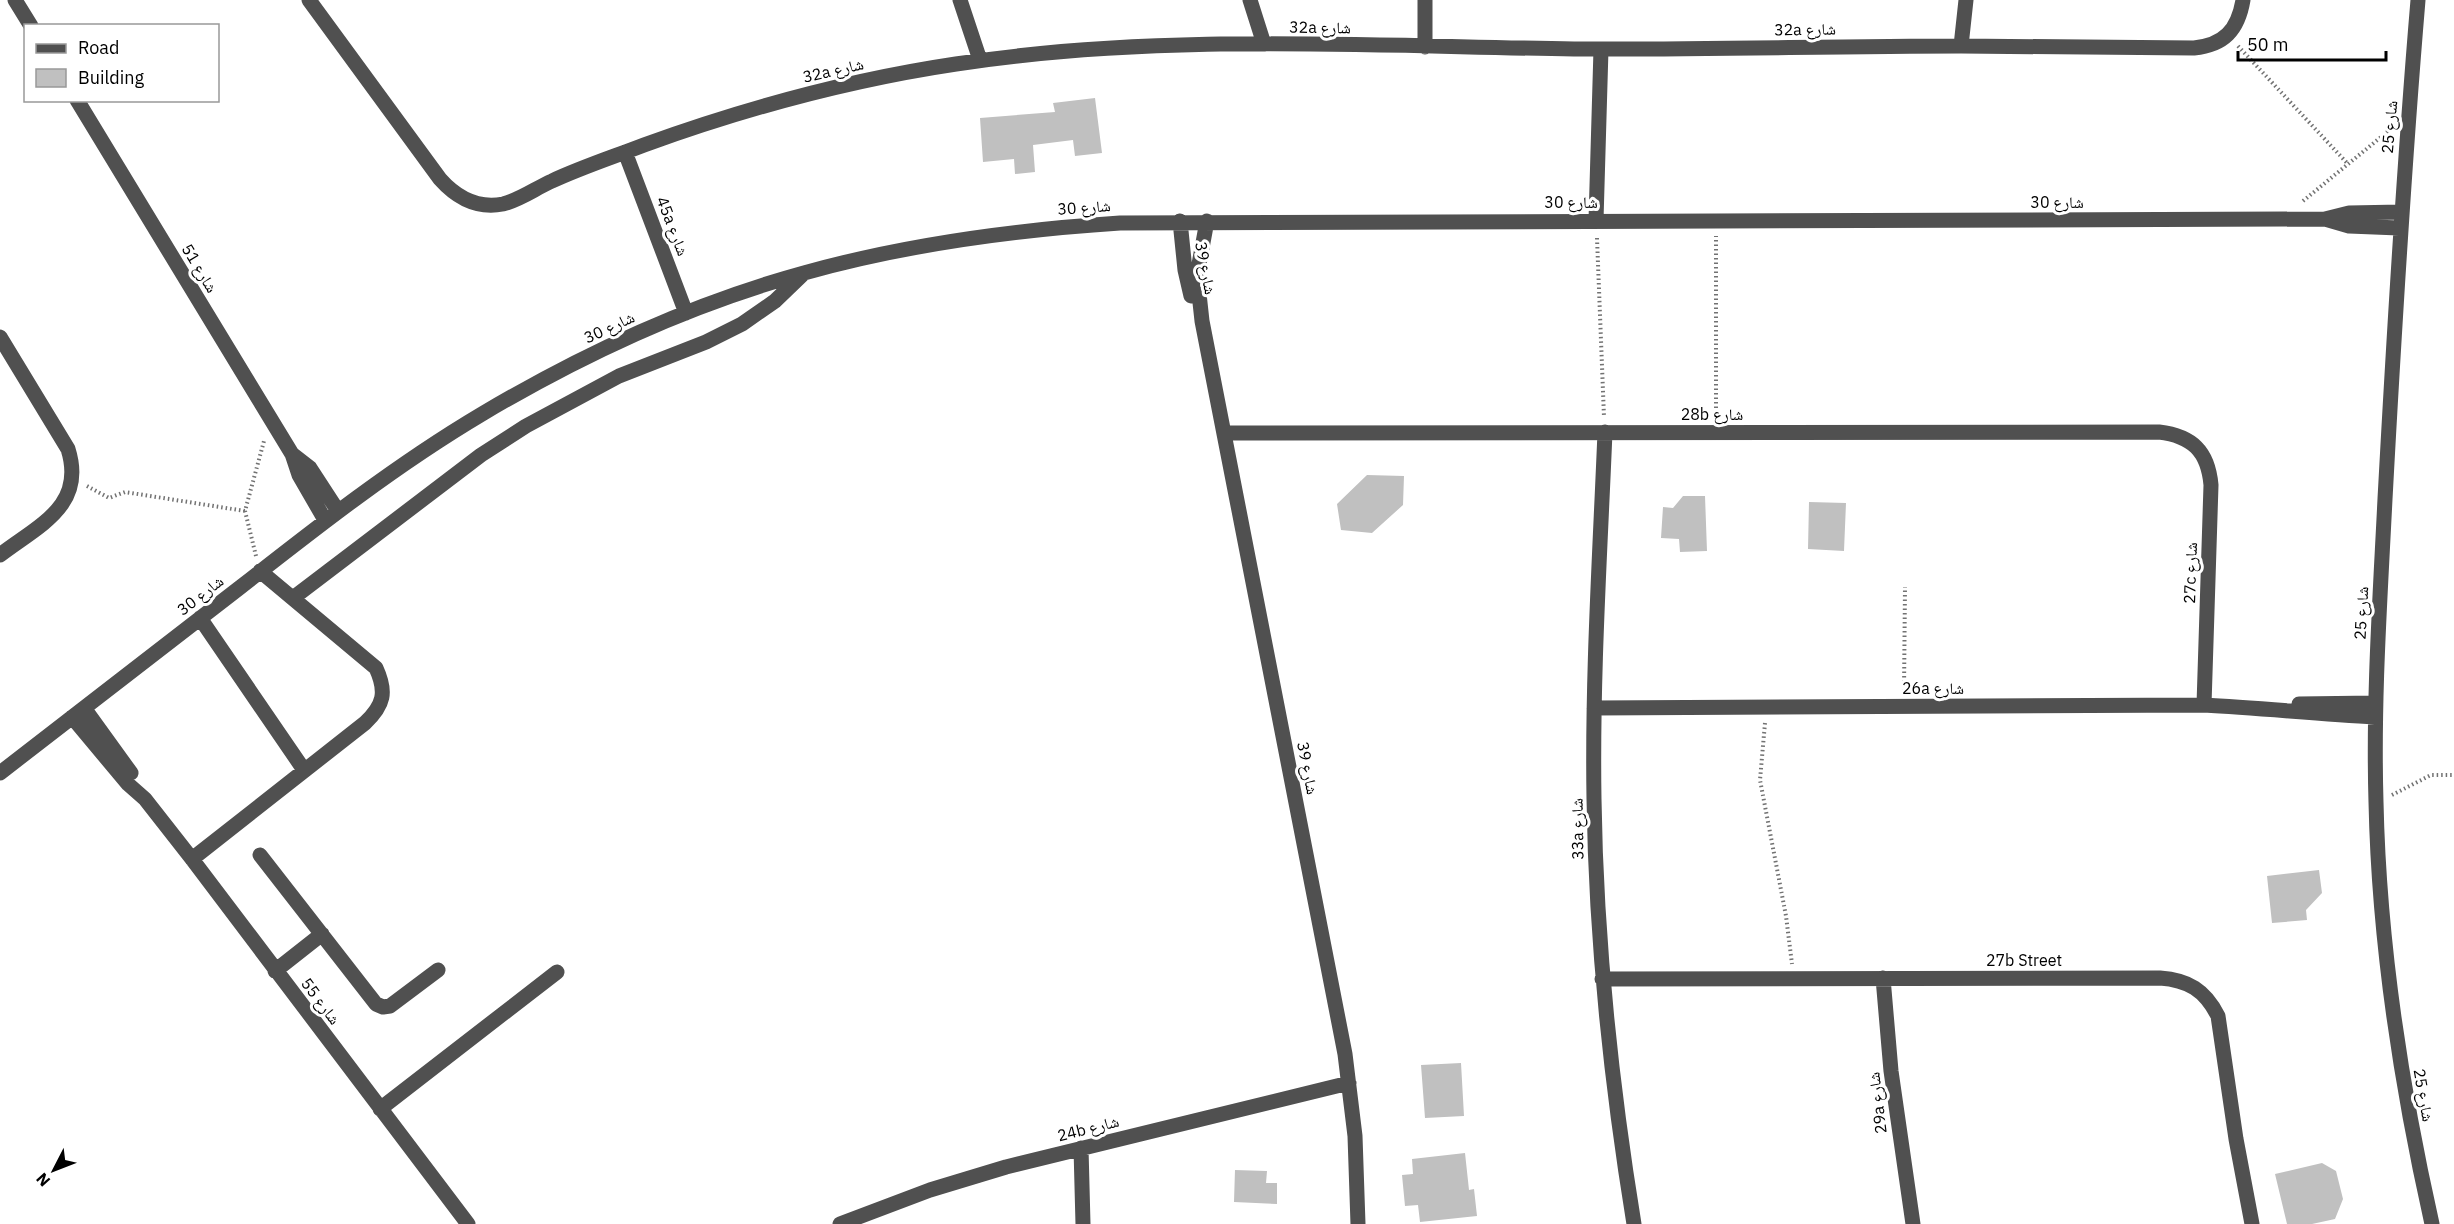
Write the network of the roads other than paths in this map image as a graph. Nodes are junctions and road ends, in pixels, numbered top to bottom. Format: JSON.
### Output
{"nodes":[{"id":1,"x":15,"y":0,"type":"edge"},
{"id":2,"x":960,"y":0,"type":"edge"},
{"id":3,"x":1250,"y":0,"type":"edge"},
{"id":4,"x":1425,"y":0,"type":"edge"},
{"id":5,"x":1966,"y":0,"type":"edge"},
{"id":6,"x":2243,"y":0,"type":"edge"},
{"id":7,"x":2418,"y":0,"type":"edge"},
{"id":8,"x":312,"y":1,"type":"edge"},
{"id":9,"x":30,"y":24,"type":"edge"},
{"id":10,"x":1264,"y":44,"type":"junction"},
{"id":11,"x":1961,"y":46,"type":"junction"},
{"id":12,"x":1425,"y":47,"type":"junction"},
{"id":13,"x":1601,"y":49,"type":"junction"},
{"id":14,"x":980,"y":60,"type":"junction"},
{"id":15,"x":78,"y":102,"type":"edge"},
{"id":16,"x":625,"y":152,"type":"junction"},
{"id":17,"x":1596,"y":220,"type":"junction"},
{"id":18,"x":2400,"y":220,"type":"junction"},
{"id":19,"x":1180,"y":221,"type":"junction"},
{"id":20,"x":1207,"y":221,"type":"junction"},
{"id":21,"x":804,"y":273,"type":"junction"},
{"id":22,"x":686,"y":313,"type":"junction"},
{"id":23,"x":1202,"y":321,"type":"junction"},
{"id":24,"x":0,"y":337,"type":"edge"},
{"id":25,"x":1605,"y":432,"type":"junction"},
{"id":26,"x":1224,"y":433,"type":"junction"},
{"id":27,"x":2196,"y":446,"type":"joint"},
{"id":28,"x":292,"y":454,"type":"junction"},
{"id":29,"x":338,"y":511,"type":"junction"},
{"id":30,"x":325,"y":520,"type":"junction"},
{"id":31,"x":0,"y":555,"type":"edge"},
{"id":32,"x":260,"y":571,"type":"junction"},
{"id":33,"x":292,"y":598,"type":"junction"},
{"id":34,"x":200,"y":618,"type":"junction"},
{"id":35,"x":2204,"y":705,"type":"junction"},
{"id":36,"x":1594,"y":708,"type":"junction"},
{"id":37,"x":2375,"y":710,"type":"junction"},
{"id":38,"x":78,"y":713,"type":"junction"},
{"id":39,"x":304,"y":770,"type":"junction"},
{"id":40,"x":0,"y":773,"type":"edge"},
{"id":41,"x":260,"y":855,"type":"dead end"},
{"id":42,"x":192,"y":859,"type":"junction"},
{"id":43,"x":322,"y":934,"type":"junction"},
{"id":44,"x":275,"y":970,"type":"junction"},
{"id":45,"x":438,"y":970,"type":"dead end"},
{"id":46,"x":557,"y":972,"type":"dead end"},
{"id":47,"x":1883,"y":978,"type":"junction"},
{"id":48,"x":1602,"y":980,"type":"junction"},
{"id":49,"x":1349,"y":1083,"type":"junction"},
{"id":50,"x":380,"y":1109,"type":"junction"},
{"id":51,"x":1081,"y":1148,"type":"junction"},
{"id":52,"x":468,"y":1224,"type":"edge"},
{"id":53,"x":840,"y":1224,"type":"edge"},
{"id":54,"x":1083,"y":1224,"type":"edge"},
{"id":55,"x":1358,"y":1224,"type":"edge"},
{"id":56,"x":1634,"y":1224,"type":"edge"},
{"id":57,"x":1913,"y":1224,"type":"edge"},
{"id":58,"x":2252,"y":1224,"type":"edge"},
{"id":59,"x":2432,"y":1224,"type":"edge"}],
"edges":[{"from":1,"to":9,"type":"street"},
{"from":2,"to":14,"type":"street"},
{"from":3,"to":10,"type":"street"},
{"from":4,"to":12,"type":"street"},
{"from":5,"to":11,"type":"street"},
{"from":6,"to":11,"type":"street","name":"32a شارع"},
{"from":7,"to":18,"type":"street","name":"شارع 25"},
{"from":8,"to":16,"type":"street","name":"32a شارع"},
{"from":10,"to":12,"type":"street","name":"32a شارع"},
{"from":10,"to":14,"type":"street","name":"32a شارع"},
{"from":11,"to":13,"type":"street","name":"32a شارع"},
{"from":12,"to":13,"type":"street","name":"32a شارع"},
{"from":13,"to":17,"type":"street"},
{"from":14,"to":16,"type":"street","name":"32a شارع"},
{"from":15,"to":28,"type":"street","name":"شارع 51"},
{"from":16,"to":22,"type":"street","name":"45a شارع"},
{"from":17,"to":18,"type":"street","name":"شارع 30"},
{"from":17,"to":20,"type":"street","name":"شارع 30"},
{"from":18,"to":37,"type":"street","name":"شارع 25"},
{"from":19,"to":20,"type":"street","name":"شارع 30"},
{"from":19,"to":21,"type":"street","name":"شارع 30"},
{"from":19,"to":23,"type":"street","name":"شارع 39"},
{"from":20,"to":23,"type":"street","name":"شارع 39"},
{"from":21,"to":22,"type":"street","name":"شارع 30"},
{"from":21,"to":33,"type":"street"},
{"from":22,"to":29,"type":"street","name":"شارع 30"},
{"from":23,"to":26,"type":"street","name":"شارع 39"},
{"from":24,"to":31,"type":"street"},
{"from":25,"to":26,"type":"street","name":"28b شارع"},
{"from":25,"to":27,"type":"street","name":"28b شارع"},
{"from":25,"to":36,"type":"street","name":"33a شارع"},
{"from":26,"to":49,"type":"street","name":"شارع 39"},
{"from":27,"to":35,"type":"street","name":"27c شارع"},
{"from":28,"to":29,"type":"street","name":"شارع 51"},
{"from":28,"to":30,"type":"street","name":"شارع 51"},
{"from":29,"to":30,"type":"street","name":"شارع 30"},
{"from":30,"to":32,"type":"street","name":"شارع 30"},
{"from":32,"to":33,"type":"street"},
{"from":32,"to":34,"type":"street","name":"شارع 30"},
{"from":33,"to":39,"type":"street"},
{"from":34,"to":38,"type":"street","name":"شارع 30"},
{"from":34,"to":39,"type":"street"},
{"from":35,"to":36,"type":"street","name":"26a شارع"},
{"from":35,"to":37,"type":"street","name":"26a شارع"},
{"from":36,"to":48,"type":"street","name":"33a شارع"},
{"from":37,"to":59,"type":"street","name":"شارع 25"},
{"from":38,"to":40,"type":"street","name":"شارع 30"},
{"from":38,"to":42,"type":"street","name":"شارع 55"},
{"from":39,"to":42,"type":"street"},
{"from":41,"to":43,"type":"street"},
{"from":42,"to":44,"type":"street","name":"شارع 55"},
{"from":43,"to":44,"type":"street"},
{"from":43,"to":45,"type":"street"},
{"from":44,"to":50,"type":"street","name":"شارع 55"},
{"from":46,"to":50,"type":"street"},
{"from":47,"to":48,"type":"street","name":"27b Street"},
{"from":47,"to":57,"type":"street","name":"29a شارع"},
{"from":47,"to":58,"type":"street","name":"27b Street"},
{"from":48,"to":56,"type":"street","name":"33a شارع"},
{"from":49,"to":51,"type":"street","name":"24b شارع"},
{"from":49,"to":55,"type":"street","name":"شارع 39"},
{"from":50,"to":52,"type":"street","name":"شارع 55"},
{"from":51,"to":53,"type":"street","name":"24b شارع"},
{"from":51,"to":54,"type":"street"}]}
